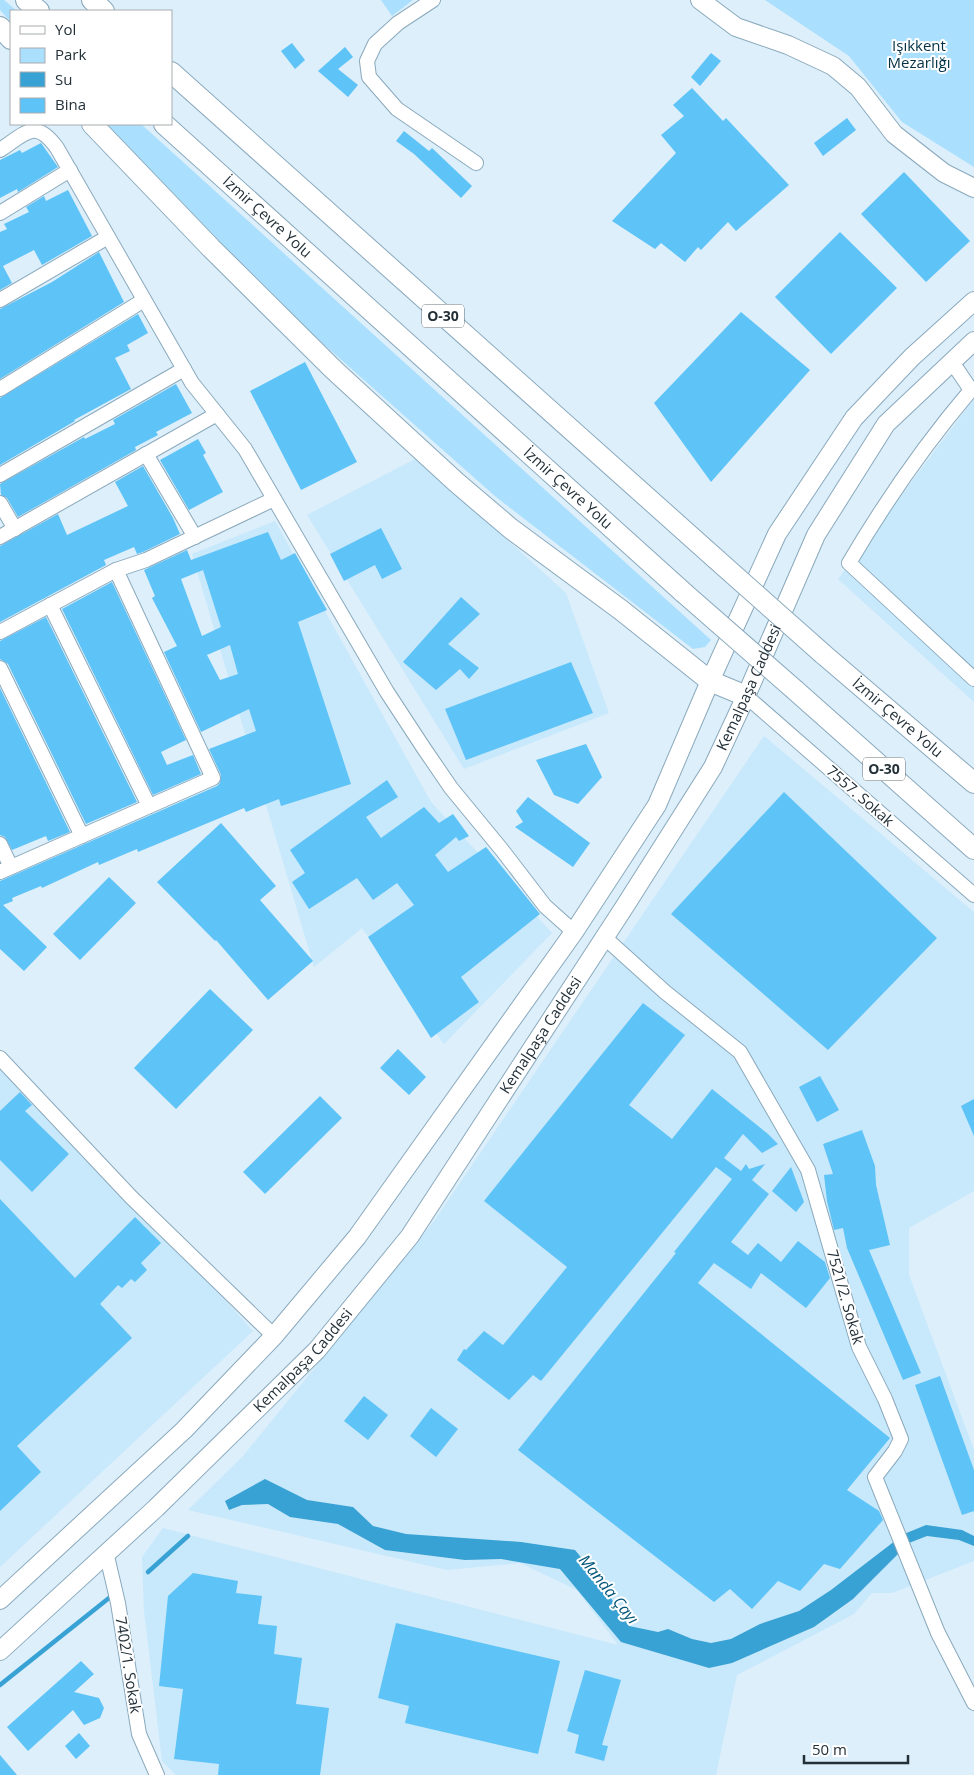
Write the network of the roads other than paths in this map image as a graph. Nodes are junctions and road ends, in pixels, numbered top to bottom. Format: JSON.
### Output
{"nodes":[{"id":1,"x":26,"y":0,"type":"edge"},
{"id":2,"x":92,"y":0,"type":"edge"},
{"id":3,"x":433,"y":0,"type":"edge"},
{"id":4,"x":700,"y":0,"type":"edge"},
{"id":5,"x":38,"y":10,"type":"edge"},
{"id":6,"x":103,"y":10,"type":"edge"},
{"id":7,"x":0,"y":27,"type":"edge"},
{"id":8,"x":10,"y":38,"type":"edge"},
{"id":9,"x":172,"y":73,"type":"edge"},
{"id":10,"x":93,"y":125,"type":"edge"},
{"id":11,"x":165,"y":125,"type":"edge"},
{"id":12,"x":0,"y":150,"type":"edge"},
{"id":13,"x":476,"y":163,"type":"dead end"},
{"id":14,"x":70,"y":170,"type":"junction"},
{"id":15,"x":974,"y":188,"type":"edge"},
{"id":16,"x":0,"y":213,"type":"edge"},
{"id":17,"x":108,"y":237,"type":"junction"},
{"id":18,"x":0,"y":300,"type":"edge"},
{"id":19,"x":144,"y":300,"type":"junction"},
{"id":20,"x":974,"y":301,"type":"edge"},
{"id":21,"x":974,"y":341,"type":"edge"},
{"id":22,"x":952,"y":362,"type":"junction"},
{"id":23,"x":184,"y":369,"type":"junction"},
{"id":24,"x":0,"y":389,"type":"edge"},
{"id":25,"x":217,"y":414,"type":"junction"},
{"id":26,"x":146,"y":454,"type":"junction"},
{"id":27,"x":0,"y":475,"type":"edge"},
{"id":28,"x":274,"y":499,"type":"junction"},
{"id":29,"x":0,"y":503,"type":"edge"},
{"id":30,"x":15,"y":528,"type":"junction"},
{"id":31,"x":0,"y":537,"type":"edge"},
{"id":32,"x":195,"y":537,"type":"junction"},
{"id":33,"x":116,"y":570,"type":"junction"},
{"id":34,"x":50,"y":605,"type":"junction"},
{"id":35,"x":0,"y":632,"type":"edge"},
{"id":36,"x":0,"y":668,"type":"edge"},
{"id":37,"x":974,"y":679,"type":"edge"},
{"id":38,"x":710,"y":681,"type":"junction"},
{"id":39,"x":746,"y":696,"type":"junction"},
{"id":40,"x":974,"y":783,"type":"edge"},
{"id":41,"x":148,"y":806,"type":"junction"},
{"id":42,"x":82,"y":836,"type":"junction"},
{"id":43,"x":0,"y":844,"type":"edge"},
{"id":44,"x":974,"y":849,"type":"edge"},
{"id":45,"x":6,"y":869,"type":"edge"},
{"id":46,"x":974,"y":895,"type":"edge"},
{"id":47,"x":574,"y":932,"type":"junction"},
{"id":48,"x":604,"y":936,"type":"junction"},
{"id":49,"x":0,"y":1058,"type":"edge"},
{"id":50,"x":274,"y":1336,"type":"junction"},
{"id":51,"x":106,"y":1552,"type":"junction"},
{"id":52,"x":0,"y":1600,"type":"edge"},
{"id":53,"x":0,"y":1651,"type":"edge"},
{"id":54,"x":974,"y":1703,"type":"edge"},
{"id":55,"x":157,"y":1775,"type":"edge"}],
"edges":[{"from":1,"to":5,"type":"highway"},
{"from":2,"to":6,"type":"highway"},
{"from":3,"to":13,"type":"street"},
{"from":4,"to":15,"type":"main road"},
{"from":7,"to":8,"type":"highway"},
{"from":9,"to":40,"type":"highway","name":"İzmir Çevre Yolu","number":"O-30","bridge":true},
{"from":10,"to":38,"type":"highway"},
{"from":11,"to":44,"type":"highway","name":"İzmir Çevre Yolu","number":"O-30","bridge":true},
{"from":12,"to":14,"type":"street"},
{"from":14,"to":16,"type":"street"},
{"from":14,"to":17,"type":"street"},
{"from":17,"to":18,"type":"street"},
{"from":17,"to":19,"type":"street"},
{"from":19,"to":23,"type":"street"},
{"from":19,"to":24,"type":"street"},
{"from":20,"to":38,"type":"main road","name":"Kemalpaşa Caddesi"},
{"from":21,"to":22,"type":"main road","name":"Kemalpaşa Caddesi"},
{"from":22,"to":37,"type":"street"},
{"from":22,"to":39,"type":"main road","name":"Kemalpaşa Caddesi"},
{"from":23,"to":25,"type":"street"},
{"from":23,"to":27,"type":"street"},
{"from":25,"to":26,"type":"street"},
{"from":25,"to":28,"type":"street"},
{"from":26,"to":30,"type":"street"},
{"from":26,"to":32,"type":"street"},
{"from":28,"to":32,"type":"street"},
{"from":28,"to":47,"type":"street"},
{"from":29,"to":30,"type":"street"},
{"from":30,"to":31,"type":"street"},
{"from":32,"to":33,"type":"street"},
{"from":33,"to":34,"type":"street"},
{"from":33,"to":41,"type":"street"},
{"from":34,"to":35,"type":"street"},
{"from":34,"to":41,"type":"street"},
{"from":36,"to":42,"type":"street"},
{"from":38,"to":39,"type":"highway"},
{"from":38,"to":47,"type":"main road","name":"Kemalpaşa Caddesi"},
{"from":39,"to":46,"type":"street","name":"7557. Sokak"},
{"from":39,"to":48,"type":"main road","name":"Kemalpaşa Caddesi"},
{"from":41,"to":42,"type":"street"},
{"from":42,"to":45,"type":"street"},
{"from":43,"to":45,"type":"street"},
{"from":47,"to":50,"type":"main road","name":"Kemalpaşa Caddesi"},
{"from":48,"to":51,"type":"main road","name":"Kemalpaşa Caddesi"},
{"from":48,"to":54,"type":"street","name":"7521/2. Sokak"},
{"from":49,"to":50,"type":"street"},
{"from":50,"to":52,"type":"main road","name":"Kemalpaşa Caddesi"},
{"from":51,"to":53,"type":"main road","name":"Kemalpaşa Caddesi"},
{"from":51,"to":55,"type":"street","name":"7402/1. Sokak"}]}
